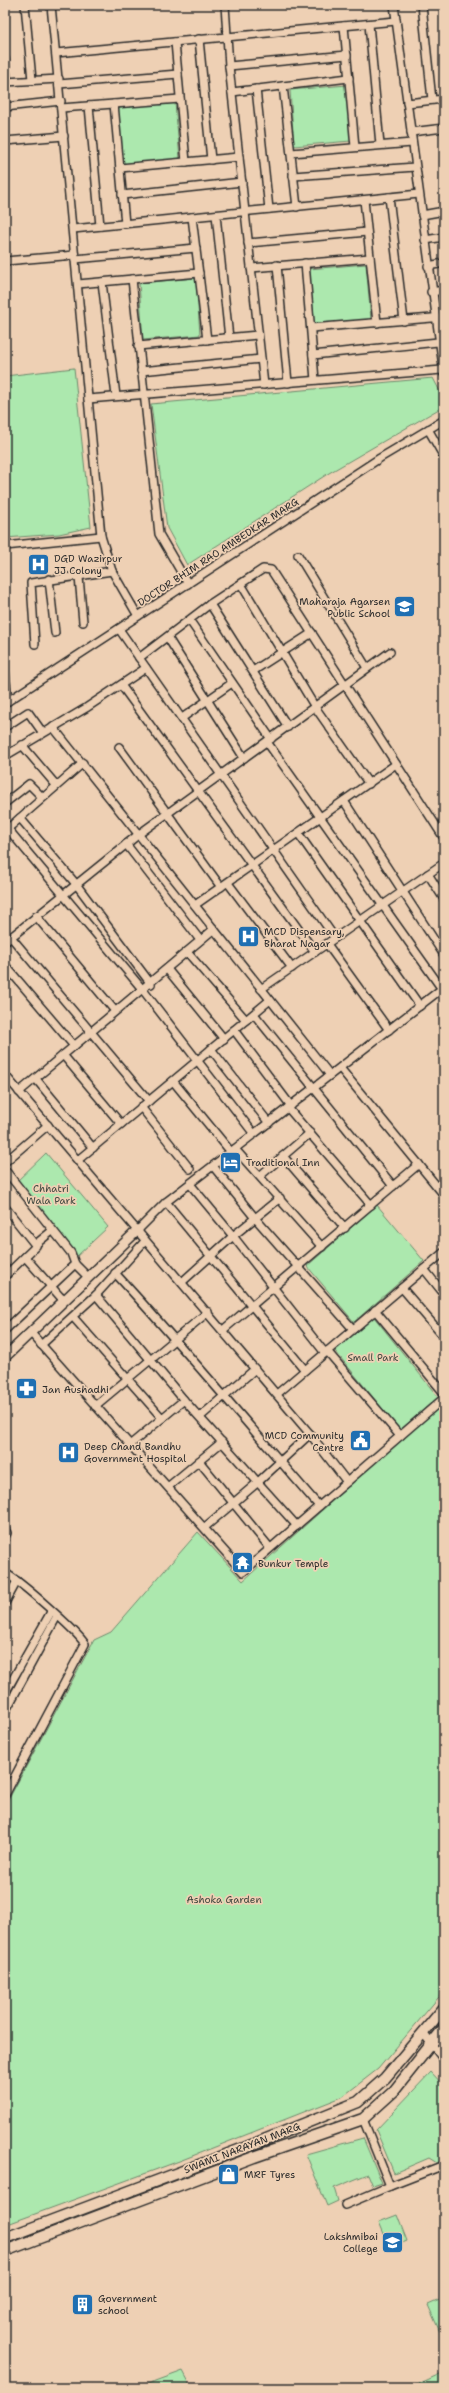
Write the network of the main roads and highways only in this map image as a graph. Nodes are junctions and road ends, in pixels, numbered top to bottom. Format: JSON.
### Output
{"nodes":[{"id":1,"x":444,"y":2008,"type":"edge"},
{"id":2,"x":444,"y":2028,"type":"edge"},
{"id":3,"x":5,"y":2238,"type":"edge"},
{"id":4,"x":5,"y":2251,"type":"edge"}],
"edges":[{"from":1,"to":3,"type":"main road","name":"SWAMI NARAYAN MARG"},
{"from":2,"to":4,"type":"main road","name":"SWAMI NARAYAN MARG"}]}
